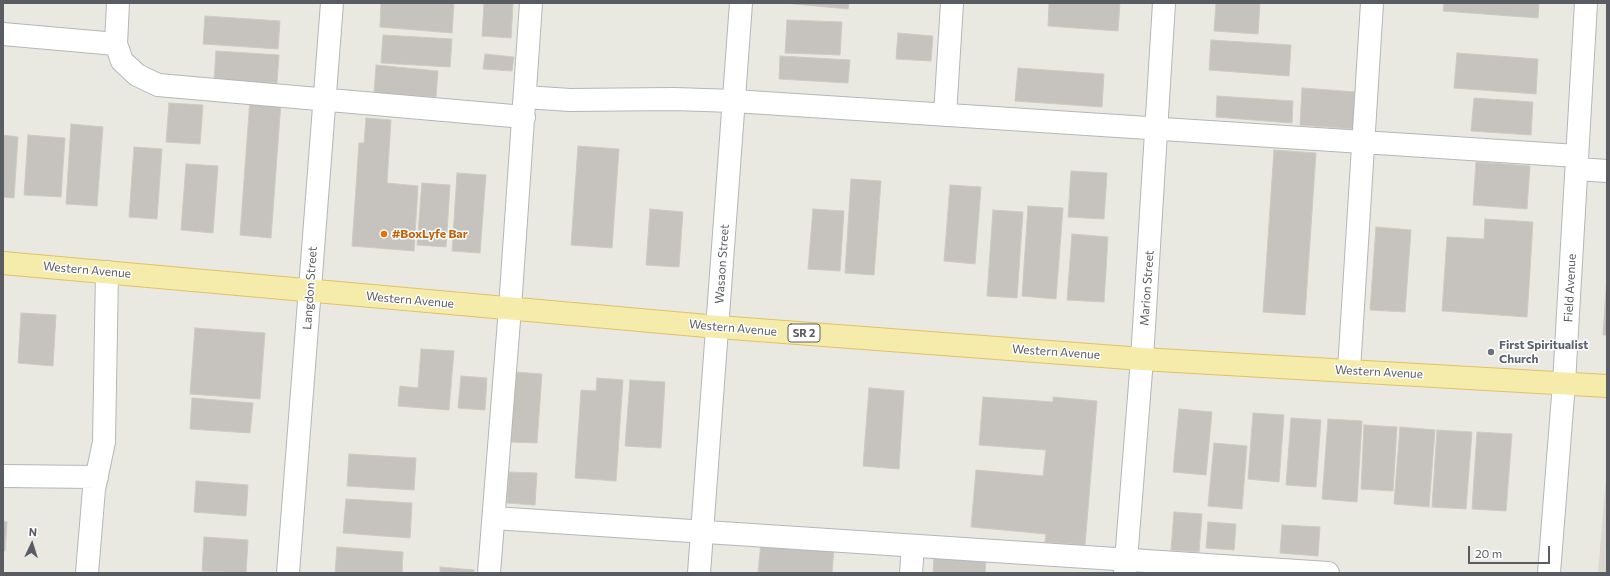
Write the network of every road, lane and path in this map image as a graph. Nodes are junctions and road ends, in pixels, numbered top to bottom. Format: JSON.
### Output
{"nodes":[{"id":1,"x":118,"y":3,"type":"edge"},
{"id":2,"x":332,"y":3,"type":"edge"},
{"id":3,"x":531,"y":3,"type":"edge"},
{"id":4,"x":741,"y":3,"type":"edge"},
{"id":5,"x":952,"y":3,"type":"edge"},
{"id":6,"x":1164,"y":3,"type":"edge"},
{"id":7,"x":1372,"y":3,"type":"edge"},
{"id":8,"x":1586,"y":3,"type":"edge"},
{"id":9,"x":3,"y":34,"type":"edge"},
{"id":10,"x":116,"y":44,"type":"junction"},
{"id":11,"x":324,"y":100,"type":"junction"},
{"id":12,"x":734,"y":101,"type":"junction"},
{"id":13,"x":524,"y":107,"type":"junction"},
{"id":14,"x":945,"y":115,"type":"junction"},
{"id":15,"x":1156,"y":129,"type":"junction"},
{"id":16,"x":1363,"y":142,"type":"junction"},
{"id":17,"x":1577,"y":162,"type":"junction"},
{"id":18,"x":1607,"y":171,"type":"edge"},
{"id":19,"x":3,"y":262,"type":"edge"},
{"id":20,"x":107,"y":272,"type":"junction"},
{"id":21,"x":310,"y":291,"type":"junction"},
{"id":22,"x":510,"y":308,"type":"junction"},
{"id":23,"x":718,"y":327,"type":"junction"},
{"id":24,"x":1142,"y":359,"type":"junction"},
{"id":25,"x":1349,"y":370,"type":"junction"},
{"id":26,"x":1564,"y":383,"type":"junction"},
{"id":27,"x":1607,"y":386,"type":"edge"},
{"id":28,"x":3,"y":476,"type":"edge"},
{"id":29,"x":97,"y":477,"type":"junction"},
{"id":30,"x":494,"y":518,"type":"junction"},
{"id":31,"x":702,"y":532,"type":"junction"},
{"id":32,"x":913,"y":546,"type":"junction"},
{"id":33,"x":1126,"y":566,"type":"edge"},
{"id":34,"x":87,"y":573,"type":"edge"},
{"id":35,"x":288,"y":573,"type":"edge"},
{"id":36,"x":489,"y":573,"type":"edge"},
{"id":37,"x":699,"y":573,"type":"edge"},
{"id":38,"x":911,"y":573,"type":"edge"},
{"id":39,"x":1328,"y":573,"type":"edge"},
{"id":40,"x":1549,"y":573,"type":"edge"}],
"edges":[{"from":1,"to":10,"type":"street"},
{"from":2,"to":11,"type":"street","name":"Langdon Street"},
{"from":3,"to":13,"type":"street"},
{"from":4,"to":12,"type":"street","name":"Wasaon Street"},
{"from":5,"to":14,"type":"street"},
{"from":6,"to":15,"type":"street","name":"Marion Street"},
{"from":7,"to":16,"type":"street"},
{"from":8,"to":17,"type":"street","name":"Field Avenue"},
{"from":9,"to":10,"type":"street"},
{"from":10,"to":11,"type":"street"},
{"from":11,"to":13,"type":"street"},
{"from":11,"to":21,"type":"street","name":"Langdon Street"},
{"from":12,"to":13,"type":"street"},
{"from":12,"to":14,"type":"street"},
{"from":12,"to":23,"type":"street","name":"Wasaon Street"},
{"from":13,"to":22,"type":"street"},
{"from":14,"to":15,"type":"street"},
{"from":15,"to":16,"type":"street"},
{"from":15,"to":24,"type":"street","name":"Marion Street"},
{"from":16,"to":17,"type":"street"},
{"from":16,"to":25,"type":"street"},
{"from":17,"to":18,"type":"street"},
{"from":17,"to":26,"type":"street","name":"Field Avenue"},
{"from":19,"to":20,"type":"main road","name":"Western Avenue","number":"SR 2"},
{"from":20,"to":21,"type":"main road","name":"Western Avenue","number":"SR 2"},
{"from":20,"to":29,"type":"street"},
{"from":21,"to":22,"type":"main road","name":"Western Avenue","number":"SR 2"},
{"from":21,"to":35,"type":"street","name":"Langdon Street"},
{"from":22,"to":23,"type":"main road","name":"Western Avenue","number":"SR 2"},
{"from":22,"to":30,"type":"street"},
{"from":23,"to":24,"type":"main road","name":"Western Avenue","number":"SR 2"},
{"from":23,"to":31,"type":"street","name":"Wasaon Street"},
{"from":24,"to":25,"type":"main road","name":"Western Avenue","number":"SR 2"},
{"from":24,"to":33,"type":"street","name":"Marion Street"},
{"from":25,"to":26,"type":"main road","name":"Western Avenue","number":"SR 2"},
{"from":26,"to":27,"type":"main road","name":"Western Avenue","number":"SR 2"},
{"from":26,"to":40,"type":"street","name":"Field Avenue"},
{"from":28,"to":29,"type":"street"},
{"from":29,"to":34,"type":"street"},
{"from":30,"to":31,"type":"street"},
{"from":30,"to":36,"type":"street"},
{"from":31,"to":32,"type":"street"},
{"from":31,"to":37,"type":"street","name":"Wasaon Street"},
{"from":32,"to":33,"type":"street"},
{"from":32,"to":38,"type":"street"},
{"from":33,"to":39,"type":"street"}]}
